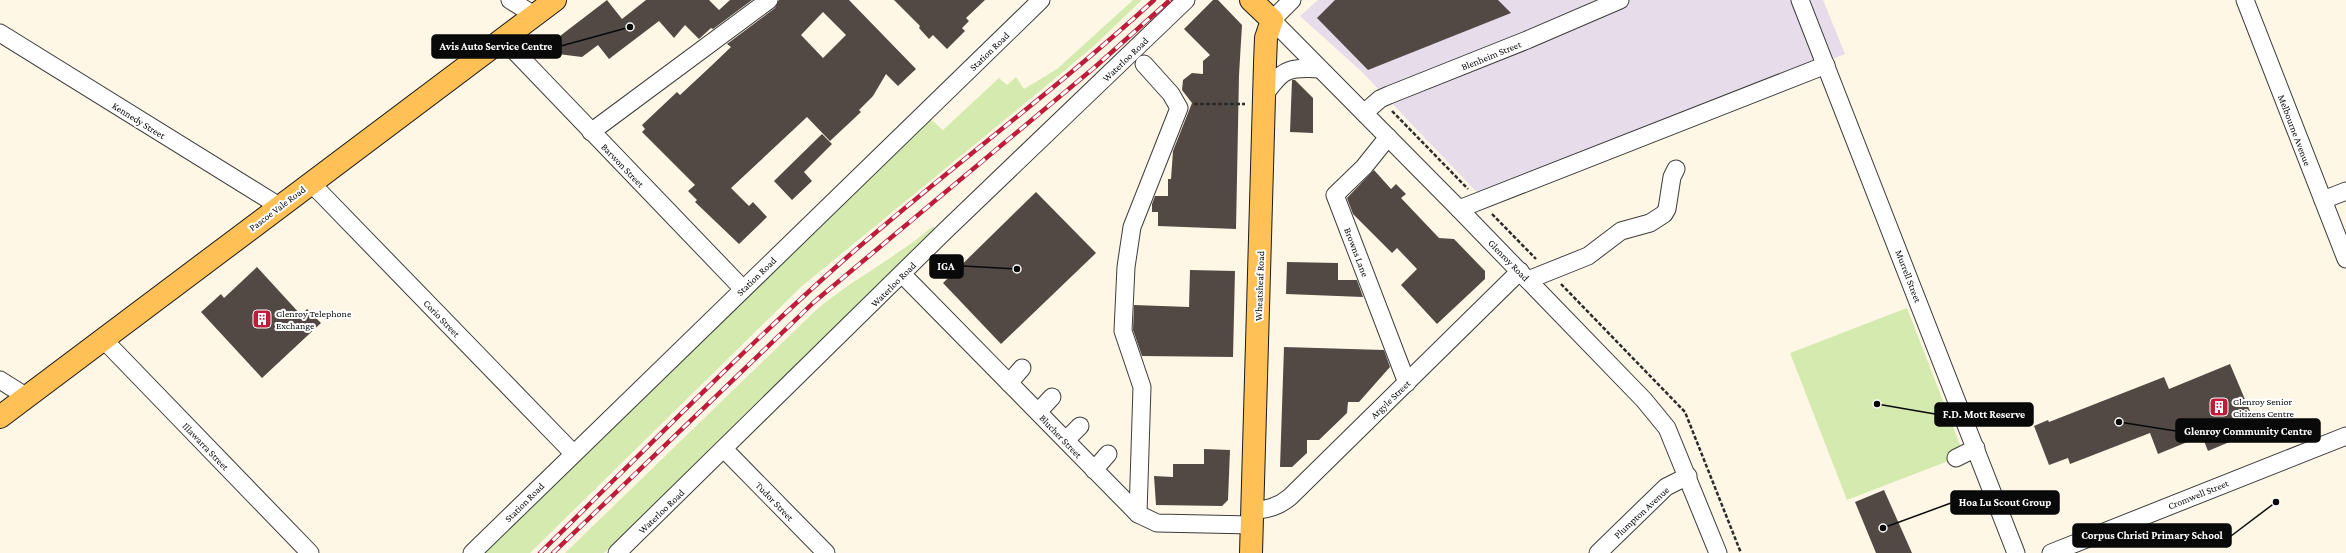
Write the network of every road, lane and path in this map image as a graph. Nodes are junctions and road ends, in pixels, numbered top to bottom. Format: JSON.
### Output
{"nodes":[{"id":1,"x":510,"y":0,"type":"edge"},
{"id":2,"x":555,"y":0,"type":"edge"},
{"id":3,"x":769,"y":0,"type":"edge"},
{"id":4,"x":1041,"y":0,"type":"edge"},
{"id":5,"x":1186,"y":0,"type":"edge"},
{"id":6,"x":1252,"y":0,"type":"edge"},
{"id":7,"x":1292,"y":0,"type":"edge"},
{"id":8,"x":1620,"y":0,"type":"edge"},
{"id":9,"x":1800,"y":0,"type":"edge"},
{"id":10,"x":2245,"y":0,"type":"edge"},
{"id":11,"x":534,"y":15,"type":"junction"},
{"id":12,"x":1272,"y":20,"type":"junction"},
{"id":13,"x":0,"y":33,"type":"edge"},
{"id":14,"x":503,"y":39,"type":"junction"},
{"id":15,"x":1144,"y":64,"type":"dead end"},
{"id":16,"x":1826,"y":65,"type":"junction"},
{"id":17,"x":1320,"y":69,"type":"junction"},
{"id":18,"x":1264,"y":100,"type":"junction"},
{"id":19,"x":1177,"y":104,"type":"junction"},
{"id":20,"x":1364,"y":113,"type":"junction"},
{"id":21,"x":591,"y":132,"type":"junction"},
{"id":22,"x":1388,"y":137,"type":"junction"},
{"id":23,"x":1676,"y":169,"type":"dead end"},
{"id":24,"x":311,"y":183,"type":"junction"},
{"id":25,"x":2346,"y":191,"type":"edge"},
{"id":26,"x":2323,"y":200,"type":"junction"},
{"id":27,"x":279,"y":206,"type":"junction"},
{"id":28,"x":1459,"y":209,"type":"junction"},
{"id":29,"x":2346,"y":259,"type":"edge"},
{"id":30,"x":903,"y":275,"type":"junction"},
{"id":31,"x":1524,"y":276,"type":"junction"},
{"id":32,"x":743,"y":289,"type":"junction"},
{"id":33,"x":102,"y":339,"type":"junction"},
{"id":34,"x":1022,"y":368,"type":"dead end"},
{"id":35,"x":0,"y":380,"type":"edge"},
{"id":36,"x":1009,"y":383,"type":"junction"},
{"id":37,"x":1407,"y":383,"type":"junction"},
{"id":38,"x":27,"y":397,"type":"junction"},
{"id":39,"x":1052,"y":397,"type":"dead end"},
{"id":40,"x":1038,"y":412,"type":"junction"},
{"id":41,"x":0,"y":417,"type":"edge"},
{"id":42,"x":1080,"y":426,"type":"dead end"},
{"id":43,"x":2346,"y":436,"type":"edge"},
{"id":44,"x":1066,"y":440,"type":"junction"},
{"id":45,"x":1976,"y":448,"type":"junction"},
{"id":46,"x":724,"y":449,"type":"junction"},
{"id":47,"x":573,"y":453,"type":"junction"},
{"id":48,"x":1108,"y":454,"type":"dead end"},
{"id":49,"x":1956,"y":458,"type":"dead end"},
{"id":50,"x":1094,"y":470,"type":"junction"},
{"id":51,"x":1688,"y":476,"type":"junction"},
{"id":52,"x":1138,"y":514,"type":"junction"},
{"id":53,"x":1252,"y":518,"type":"junction"},
{"id":54,"x":310,"y":553,"type":"edge"},
{"id":55,"x":472,"y":553,"type":"edge"},
{"id":56,"x":617,"y":553,"type":"edge"},
{"id":57,"x":826,"y":553,"type":"edge"},
{"id":58,"x":1251,"y":553,"type":"edge"},
{"id":59,"x":1598,"y":553,"type":"edge"},
{"id":60,"x":1718,"y":553,"type":"edge"},
{"id":61,"x":2016,"y":553,"type":"edge"},
{"id":62,"x":2051,"y":553,"type":"edge"}],
"edges":[{"from":1,"to":11,"type":"street"},
{"from":2,"to":11,"type":"main road","name":"Pascoe Vale Road"},
{"from":3,"to":21,"type":"street"},
{"from":4,"to":32,"type":"street","name":"Station Road"},
{"from":5,"to":30,"type":"street","name":"Waterloo Road"},
{"from":6,"to":12,"type":"main road","name":"Glenroy Road"},
{"from":7,"to":12,"type":"street"},
{"from":8,"to":20,"type":"street","name":"Blenheim Street"},
{"from":9,"to":16,"type":"street","name":"Murrell Street"},
{"from":10,"to":26,"type":"street","name":"Melbourne Avenue"},
{"from":11,"to":14,"type":"main road","name":"Pascoe Vale Road"},
{"from":12,"to":17,"type":"street","name":"Glenroy Road"},
{"from":12,"to":18,"type":"main road","name":"Wheatsheaf Road"},
{"from":13,"to":27,"type":"street","name":"Kennedy Street"},
{"from":14,"to":21,"type":"street","name":"Barwon Street"},
{"from":14,"to":24,"type":"main road","name":"Pascoe Vale Road"},
{"from":15,"to":19,"type":"street"},
{"from":16,"to":28,"type":"street"},
{"from":16,"to":45,"type":"street","name":"Murrell Street"},
{"from":17,"to":18,"type":"street"},
{"from":17,"to":20,"type":"street","name":"Glenroy Road"},
{"from":18,"to":19,"type":"path"},
{"from":18,"to":53,"type":"main road","name":"Wheatsheaf Road"},
{"from":19,"to":52,"type":"street"},
{"from":20,"to":22,"type":"street","name":"Glenroy Road"},
{"from":21,"to":32,"type":"street","name":"Barwon Street"},
{"from":22,"to":28,"type":"street","name":"Glenroy Road"},
{"from":22,"to":37,"type":"street","name":"Browns Lane"},
{"from":23,"to":31,"type":"street"},
{"from":24,"to":27,"type":"main road","name":"Pascoe Vale Road"},
{"from":24,"to":47,"type":"street","name":"Corio Street"},
{"from":25,"to":26,"type":"street"},
{"from":26,"to":29,"type":"street","name":"Melbourne Avenue"},
{"from":27,"to":33,"type":"main road","name":"Pascoe Vale Road"},
{"from":28,"to":31,"type":"street","name":"Glenroy Road"},
{"from":30,"to":36,"type":"street","name":"Blucher Street"},
{"from":30,"to":46,"type":"street","name":"Waterloo Road"},
{"from":31,"to":37,"type":"street","name":"Argyle Street"},
{"from":31,"to":51,"type":"street","name":"Glenroy Road"},
{"from":32,"to":47,"type":"street","name":"Station Road"},
{"from":33,"to":38,"type":"main road","name":"Pascoe Vale Road"},
{"from":33,"to":54,"type":"street","name":"Illawarra Street"},
{"from":34,"to":36,"type":"street"},
{"from":35,"to":38,"type":"street"},
{"from":36,"to":40,"type":"street","name":"Blucher Street"},
{"from":37,"to":53,"type":"street","name":"Argyle Street"},
{"from":38,"to":41,"type":"main road","name":"Pascoe Vale Road"},
{"from":39,"to":40,"type":"street"},
{"from":40,"to":44,"type":"street","name":"Blucher Street"},
{"from":42,"to":44,"type":"street"},
{"from":43,"to":62,"type":"street","name":"Cromwell Street"},
{"from":44,"to":50,"type":"street","name":"Blucher Street"},
{"from":45,"to":49,"type":"street"},
{"from":45,"to":61,"type":"street","name":"Murrell Street"},
{"from":46,"to":56,"type":"street","name":"Waterloo Road"},
{"from":46,"to":57,"type":"street","name":"Tudor Street"},
{"from":47,"to":55,"type":"street","name":"Station Road"},
{"from":48,"to":50,"type":"street"},
{"from":50,"to":52,"type":"street","name":"Blucher Street"},
{"from":51,"to":59,"type":"street","name":"Plumpton Avenue"},
{"from":51,"to":60,"type":"street","name":"Glenroy Road"},
{"from":52,"to":53,"type":"street","name":"Blucher Street"},
{"from":53,"to":58,"type":"main road","name":"Wheatsheaf Road"}]}
